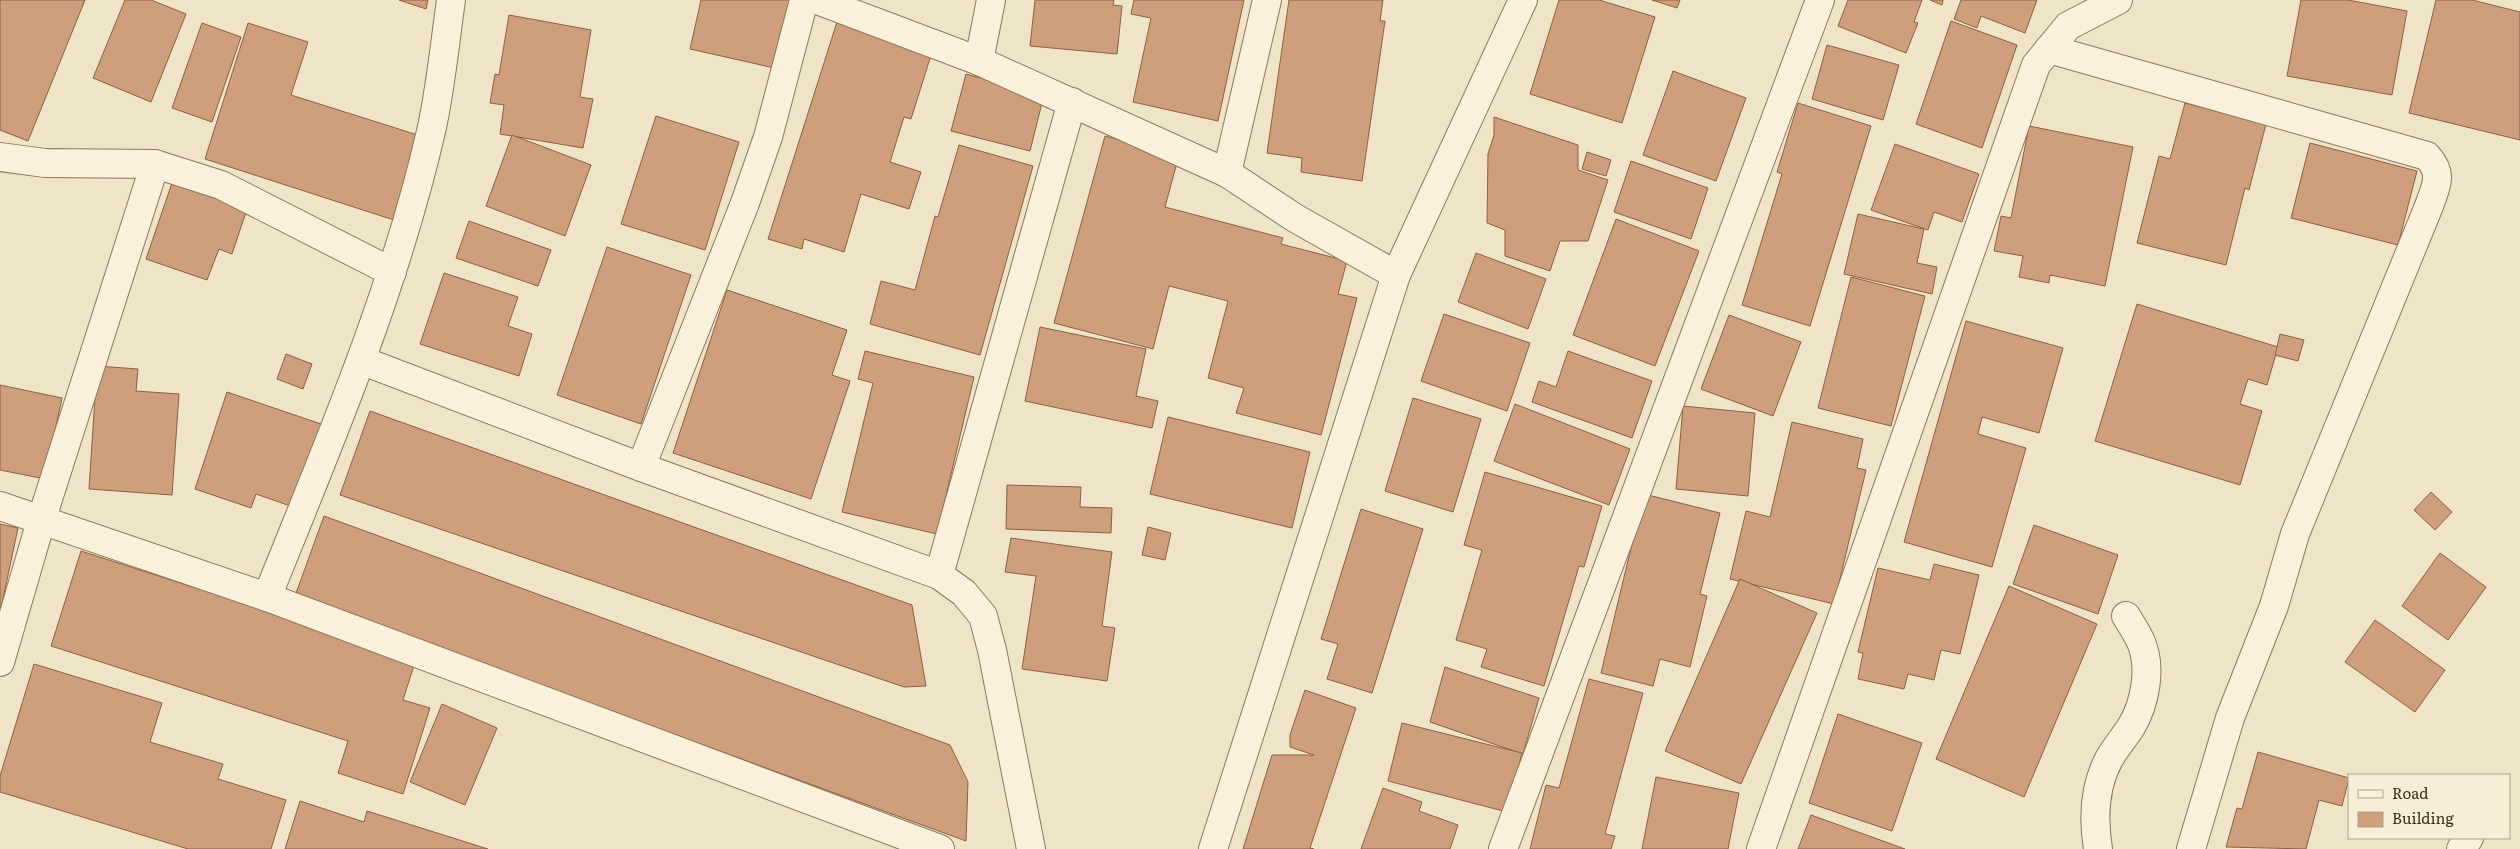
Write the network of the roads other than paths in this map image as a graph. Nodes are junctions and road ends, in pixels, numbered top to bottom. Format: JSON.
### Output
{"nodes":[{"id":1,"x":451,"y":0,"type":"edge"},
{"id":2,"x":804,"y":0,"type":"edge"},
{"id":3,"x":817,"y":0,"type":"edge"},
{"id":4,"x":991,"y":0,"type":"edge"},
{"id":5,"x":1267,"y":0,"type":"edge"},
{"id":6,"x":1523,"y":0,"type":"edge"},
{"id":7,"x":1820,"y":0,"type":"edge"},
{"id":8,"x":2118,"y":0,"type":"edge"},
{"id":9,"x":2049,"y":49,"type":"junction"},
{"id":10,"x":979,"y":61,"type":"junction"},
{"id":11,"x":1072,"y":102,"type":"junction"},
{"id":12,"x":0,"y":157,"type":"edge"},
{"id":13,"x":155,"y":164,"type":"junction"},
{"id":14,"x":1228,"y":173,"type":"junction"},
{"id":15,"x":392,"y":272,"type":"junction"},
{"id":16,"x":1396,"y":275,"type":"junction"},
{"id":17,"x":363,"y":361,"type":"junction"},
{"id":18,"x":641,"y":467,"type":"junction"},
{"id":19,"x":0,"y":506,"type":"edge"},
{"id":20,"x":41,"y":521,"type":"junction"},
{"id":21,"x":939,"y":575,"type":"junction"},
{"id":22,"x":267,"y":597,"type":"junction"},
{"id":23,"x":2126,"y":616,"type":"dead end"},
{"id":24,"x":0,"y":662,"type":"edge"},
{"id":25,"x":940,"y":849,"type":"edge"},
{"id":26,"x":1031,"y":849,"type":"edge"},
{"id":27,"x":1213,"y":849,"type":"edge"},
{"id":28,"x":1503,"y":849,"type":"edge"},
{"id":29,"x":1761,"y":849,"type":"edge"},
{"id":30,"x":2098,"y":849,"type":"edge"},
{"id":31,"x":2191,"y":849,"type":"edge"}],
"edges":[{"from":1,"to":15,"type":"street"},
{"from":2,"to":18,"type":"street"},
{"from":3,"to":10,"type":"street"},
{"from":4,"to":10,"type":"street"},
{"from":5,"to":14,"type":"street"},
{"from":6,"to":16,"type":"street"},
{"from":7,"to":28,"type":"street"},
{"from":8,"to":9,"type":"street"},
{"from":9,"to":29,"type":"street"},
{"from":9,"to":31,"type":"street"},
{"from":10,"to":11,"type":"street"},
{"from":11,"to":14,"type":"street"},
{"from":11,"to":21,"type":"street"},
{"from":12,"to":13,"type":"street"},
{"from":13,"to":15,"type":"street"},
{"from":13,"to":20,"type":"street"},
{"from":14,"to":16,"type":"street"},
{"from":15,"to":17,"type":"street"},
{"from":16,"to":27,"type":"street"},
{"from":17,"to":18,"type":"street"},
{"from":17,"to":22,"type":"street"},
{"from":18,"to":21,"type":"street"},
{"from":19,"to":20,"type":"street"},
{"from":20,"to":22,"type":"street"},
{"from":20,"to":24,"type":"street"},
{"from":21,"to":26,"type":"street"},
{"from":22,"to":25,"type":"street"},
{"from":23,"to":30,"type":"street"}]}
